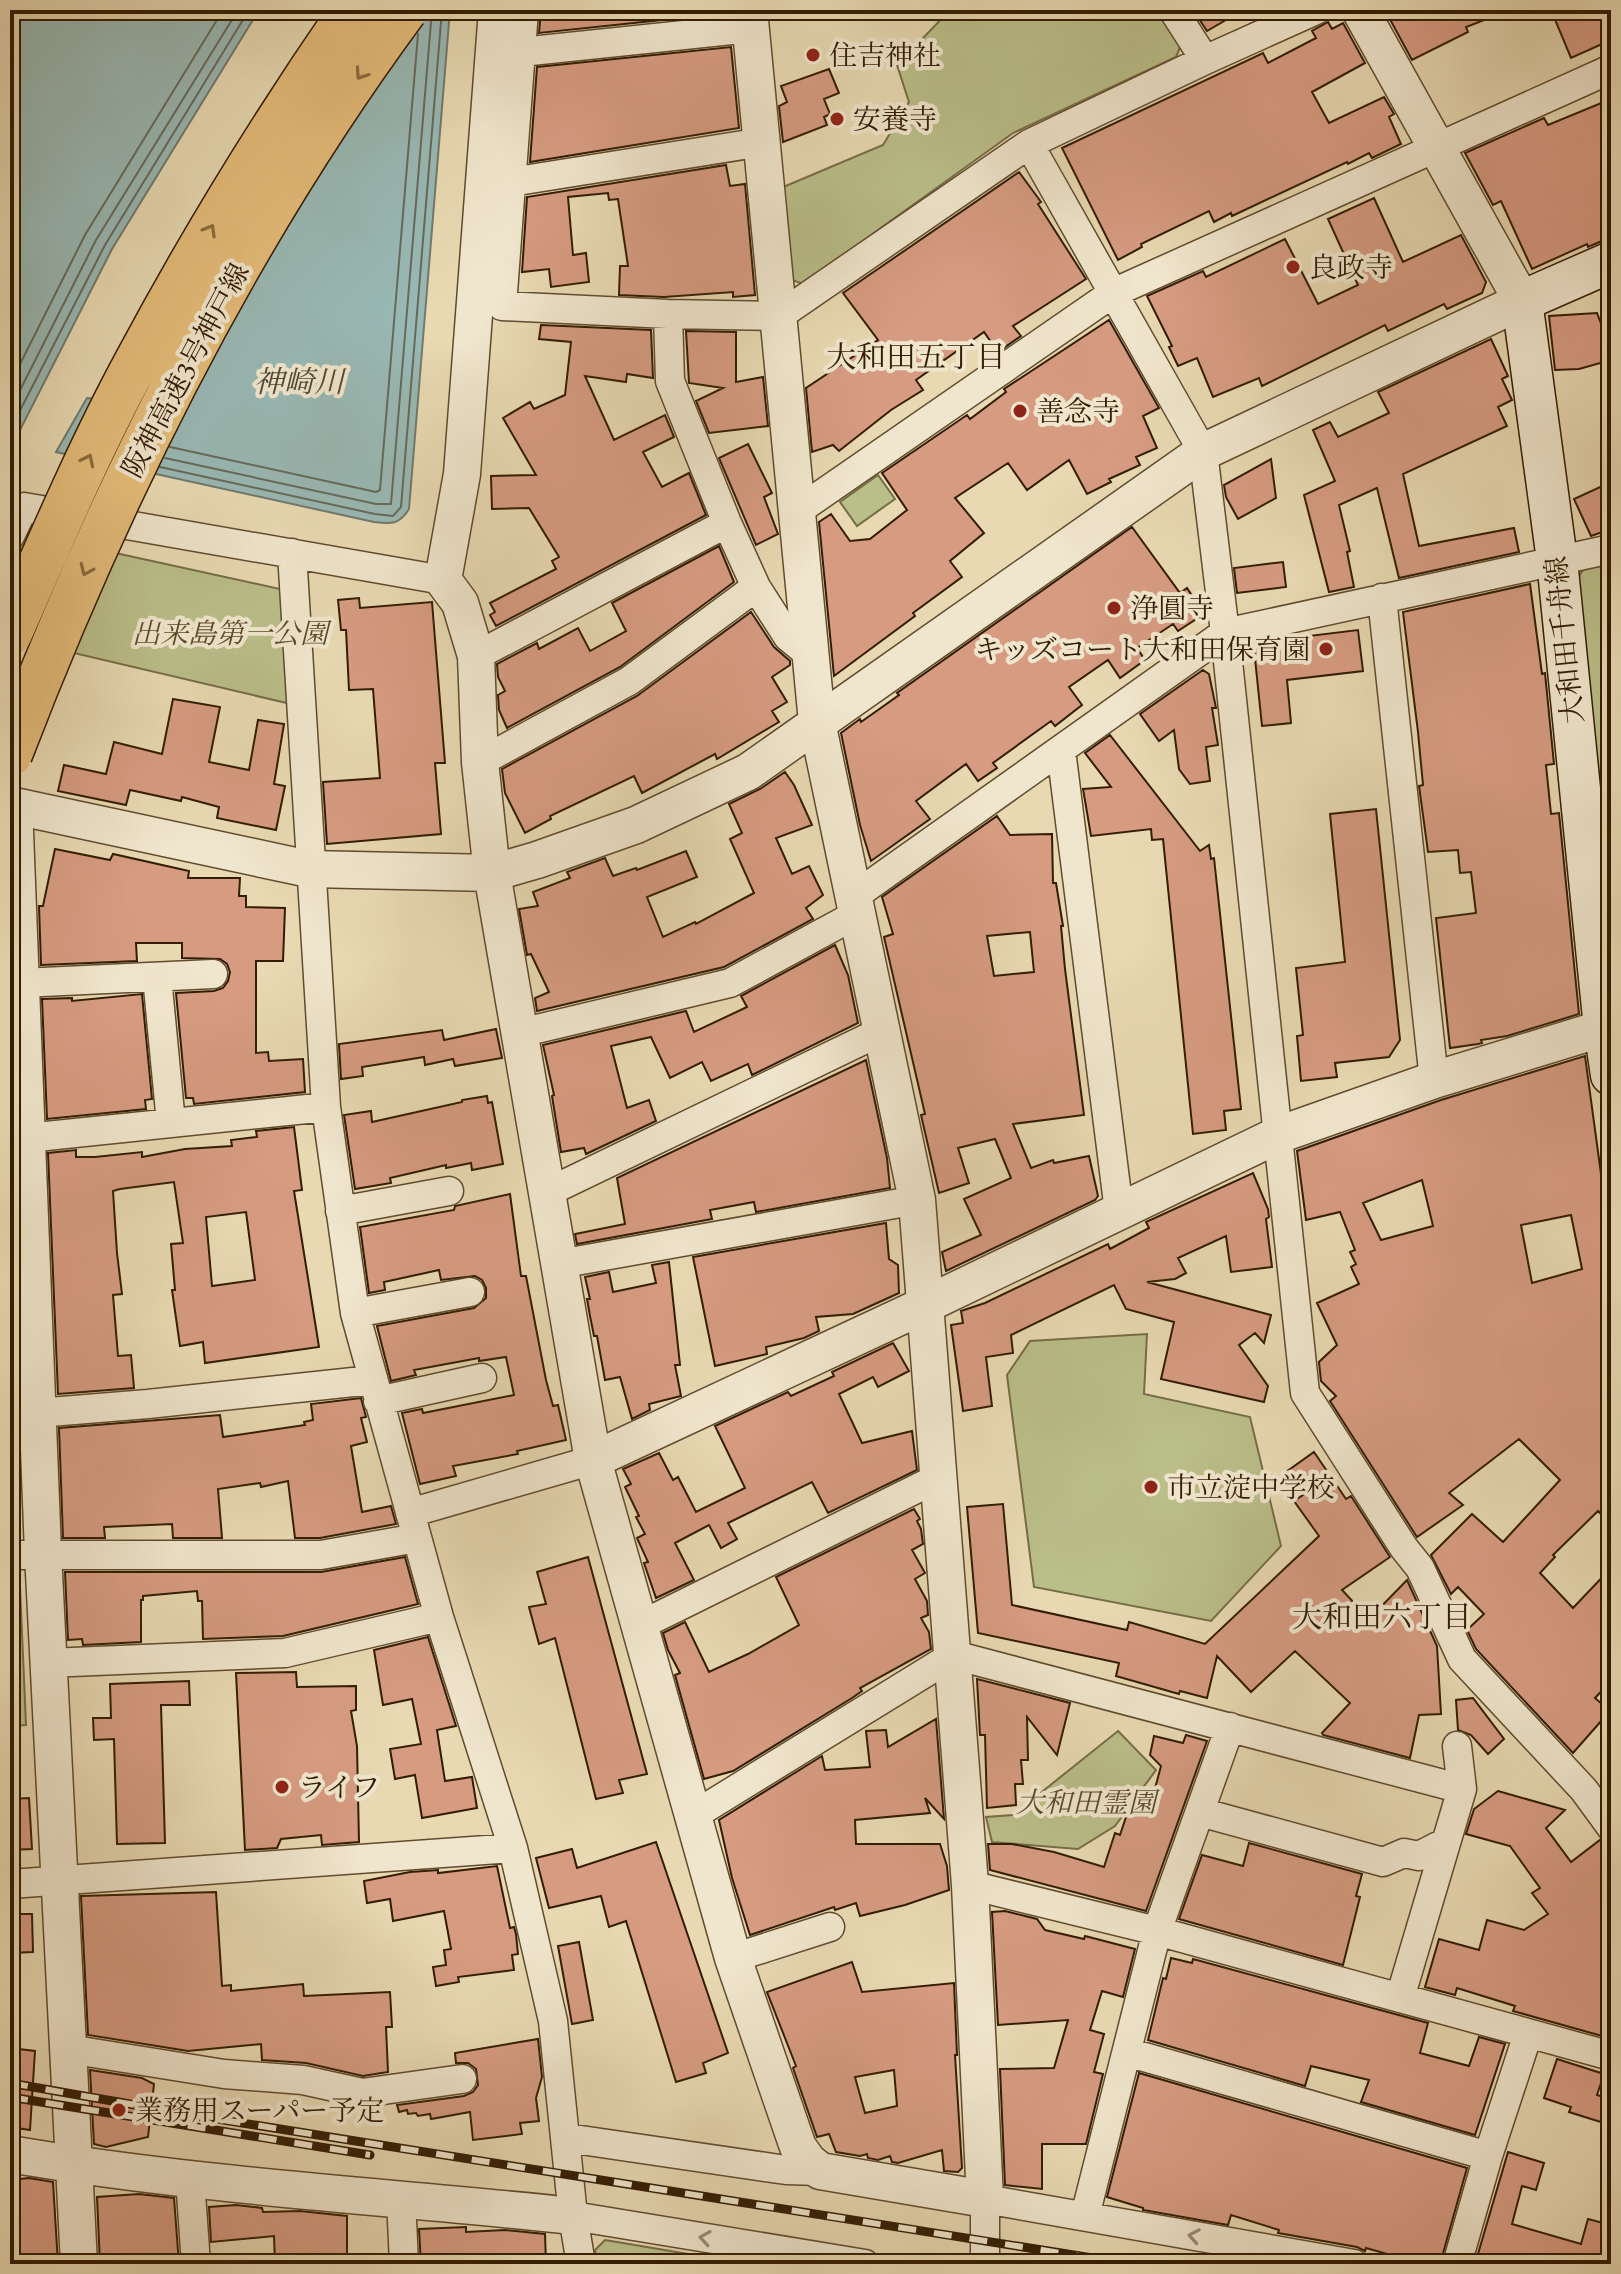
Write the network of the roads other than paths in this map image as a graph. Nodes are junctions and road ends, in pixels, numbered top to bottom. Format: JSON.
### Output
{"nodes":[{"id":1,"x":352,"y":10,"type":"edge"},
{"id":2,"x":405,"y":10,"type":"edge"},
{"id":3,"x":497,"y":10,"type":"edge"},
{"id":4,"x":524,"y":10,"type":"edge"},
{"id":5,"x":1173,"y":10,"type":"edge"},
{"id":6,"x":1316,"y":10,"type":"edge"},
{"id":7,"x":1360,"y":10,"type":"edge"},
{"id":8,"x":750,"y":19,"type":"edge"},
{"id":9,"x":521,"y":52,"type":"junction"},
{"id":10,"x":1205,"y":60,"type":"junction"},
{"id":11,"x":1611,"y":69,"type":"edge"},
{"id":12,"x":762,"y":142,"type":"junction"},
{"id":13,"x":1029,"y":144,"type":"junction"},
{"id":14,"x":1436,"y":146,"type":"junction"},
{"id":15,"x":511,"y":182,"type":"junction"},
{"id":16,"x":1611,"y":262,"type":"edge"},
{"id":17,"x":1113,"y":293,"type":"junction"},
{"id":18,"x":1522,"y":301,"type":"junction"},
{"id":19,"x":668,"y":314,"type":"junction"},
{"id":20,"x":779,"y":316,"type":"junction"},
{"id":21,"x":1203,"y":452,"type":"junction"},
{"id":22,"x":796,"y":512,"type":"junction"},
{"id":23,"x":727,"y":523,"type":"junction"},
{"id":24,"x":10,"y":536,"type":"edge"},
{"id":25,"x":1611,"y":549,"type":"edge"},
{"id":26,"x":292,"y":553,"type":"junction"},
{"id":27,"x":1557,"y":560,"type":"junction"},
{"id":28,"x":443,"y":580,"type":"junction"},
{"id":29,"x":756,"y":587,"type":"junction"},
{"id":30,"x":1382,"y":598,"type":"junction"},
{"id":31,"x":10,"y":633,"type":"edge"},
{"id":32,"x":1225,"y":633,"type":"junction"},
{"id":33,"x":810,"y":655,"type":"junction"},
{"id":34,"x":476,"y":656,"type":"junction"},
{"id":35,"x":817,"y":722,"type":"junction"},
{"id":36,"x":1061,"y":750,"type":"junction"},
{"id":37,"x":10,"y":754,"type":"edge"},
{"id":38,"x":480,"y":762,"type":"junction"},
{"id":39,"x":12,"y":805,"type":"edge"},
{"id":40,"x":309,"y":869,"type":"junction"},
{"id":41,"x":492,"y":873,"type":"junction"},
{"id":42,"x":855,"y":905,"type":"junction"},
{"id":43,"x":213,"y":974,"type":"dead end"},
{"id":44,"x":157,"y":977,"type":"junction"},
{"id":45,"x":21,"y":983,"type":"junction"},
{"id":46,"x":1607,"y":1027,"type":"edge"},
{"id":47,"x":882,"y":1031,"type":"junction"},
{"id":48,"x":520,"y":1033,"type":"junction"},
{"id":49,"x":1611,"y":1075,"type":"edge"},
{"id":50,"x":1434,"y":1080,"type":"junction"},
{"id":51,"x":326,"y":1107,"type":"junction"},
{"id":52,"x":171,"y":1123,"type":"junction"},
{"id":53,"x":1278,"y":1135,"type":"junction"},
{"id":54,"x":27,"y":1138,"type":"junction"},
{"id":55,"x":449,"y":1191,"type":"dead end"},
{"id":56,"x":546,"y":1193,"type":"junction"},
{"id":57,"x":917,"y":1200,"type":"junction"},
{"id":58,"x":340,"y":1211,"type":"junction"},
{"id":59,"x":1119,"y":1211,"type":"junction"},
{"id":60,"x":559,"y":1264,"type":"junction"},
{"id":61,"x":470,"y":1292,"type":"dead end"},
{"id":62,"x":925,"y":1305,"type":"junction"},
{"id":63,"x":355,"y":1313,"type":"junction"},
{"id":64,"x":482,"y":1378,"type":"dead end"},
{"id":65,"x":375,"y":1390,"type":"junction"},
{"id":66,"x":37,"y":1413,"type":"junction"},
{"id":67,"x":593,"y":1460,"type":"junction"},
{"id":68,"x":938,"y":1478,"type":"junction"},
{"id":69,"x":413,"y":1525,"type":"junction"},
{"id":70,"x":26,"y":1554,"type":"edge"},
{"id":71,"x":439,"y":1617,"type":"junction"},
{"id":72,"x":639,"y":1626,"type":"junction"},
{"id":73,"x":954,"y":1655,"type":"junction"},
{"id":74,"x":48,"y":1663,"type":"junction"},
{"id":75,"x":1230,"y":1727,"type":"junction"},
{"id":76,"x":1457,"y":1746,"type":"dead end"},
{"id":77,"x":1462,"y":1789,"type":"junction"},
{"id":78,"x":1200,"y":1812,"type":"junction"},
{"id":79,"x":691,"y":1817,"type":"junction"},
{"id":80,"x":1611,"y":1827,"type":"edge"},
{"id":81,"x":1446,"y":1842,"type":"junction"},
{"id":82,"x":513,"y":1848,"type":"junction"},
{"id":83,"x":58,"y":1883,"type":"junction"},
{"id":84,"x":10,"y":1884,"type":"edge"},
{"id":85,"x":970,"y":1885,"type":"junction"},
{"id":86,"x":830,"y":1927,"type":"dead end"},
{"id":87,"x":1157,"y":1931,"type":"junction"},
{"id":88,"x":733,"y":1958,"type":"junction"},
{"id":89,"x":1400,"y":1998,"type":"junction"},
{"id":90,"x":1528,"y":2034,"type":"junction"},
{"id":91,"x":68,"y":2049,"type":"junction"},
{"id":92,"x":1127,"y":2052,"type":"junction"},
{"id":93,"x":1611,"y":2056,"type":"edge"},
{"id":94,"x":462,"y":2079,"type":"dead end"},
{"id":95,"x":567,"y":2138,"type":"junction"},
{"id":96,"x":10,"y":2154,"type":"edge"},
{"id":97,"x":1488,"y":2156,"type":"junction"},
{"id":98,"x":75,"y":2165,"type":"junction"},
{"id":99,"x":820,"y":2171,"type":"junction"},
{"id":100,"x":190,"y":2179,"type":"junction"},
{"id":101,"x":401,"y":2198,"type":"junction"},
{"id":102,"x":985,"y":2199,"type":"junction"},
{"id":103,"x":573,"y":2216,"type":"junction"},
{"id":104,"x":1085,"y":2216,"type":"junction"},
{"id":105,"x":79,"y":2264,"type":"edge"},
{"id":106,"x":196,"y":2264,"type":"edge"},
{"id":107,"x":404,"y":2264,"type":"edge"},
{"id":108,"x":581,"y":2264,"type":"edge"},
{"id":109,"x":865,"y":2264,"type":"edge"},
{"id":110,"x":985,"y":2264,"type":"edge"},
{"id":111,"x":1354,"y":2264,"type":"edge"},
{"id":112,"x":1457,"y":2264,"type":"edge"}],
"edges":[{"from":31,"to":1,"type":"highway","name":"阪神高速3号神戸線","one_way":true,"bridge":true},
{"from":2,"to":37,"type":"highway","name":"阪神高速3号神戸線","one_way":true,"bridge":true},
{"from":3,"to":28,"type":"street"},
{"from":4,"to":9,"type":"street"},
{"from":5,"to":10,"type":"street"},
{"from":6,"to":10,"type":"street"},
{"from":7,"to":14,"type":"street"},
{"from":8,"to":9,"type":"street"},
{"from":8,"to":12,"type":"street"},
{"from":9,"to":15,"type":"street"},
{"from":10,"to":13,"type":"street"},
{"from":11,"to":14,"type":"street"},
{"from":12,"to":15,"type":"street"},
{"from":12,"to":20,"type":"street"},
{"from":13,"to":17,"type":"street"},
{"from":13,"to":20,"type":"street"},
{"from":14,"to":17,"type":"street"},
{"from":14,"to":18,"type":"street"},
{"from":15,"to":19,"type":"street"},
{"from":16,"to":18,"type":"main road"},
{"from":17,"to":21,"type":"street"},
{"from":17,"to":22,"type":"street"},
{"from":18,"to":21,"type":"street"},
{"from":18,"to":27,"type":"main road","name":"大和田千舟線"},
{"from":19,"to":20,"type":"street"},
{"from":19,"to":23,"type":"street"},
{"from":20,"to":22,"type":"street"},
{"from":21,"to":32,"type":"street"},
{"from":21,"to":35,"type":"street"},
{"from":22,"to":33,"type":"street"},
{"from":23,"to":29,"type":"street"},
{"from":23,"to":34,"type":"street"},
{"from":24,"to":26,"type":"street"},
{"from":25,"to":27,"type":"street"},
{"from":26,"to":28,"type":"street"},
{"from":26,"to":40,"type":"street"},
{"from":27,"to":30,"type":"street"},
{"from":27,"to":46,"type":"main road","name":"大和田千舟線"},
{"from":28,"to":34,"type":"street"},
{"from":29,"to":33,"type":"street"},
{"from":29,"to":38,"type":"street"},
{"from":30,"to":32,"type":"street"},
{"from":30,"to":50,"type":"street"},
{"from":32,"to":36,"type":"street"},
{"from":32,"to":53,"type":"street"},
{"from":33,"to":35,"type":"street"},
{"from":34,"to":38,"type":"street"},
{"from":35,"to":41,"type":"street"},
{"from":35,"to":42,"type":"street"},
{"from":36,"to":42,"type":"street"},
{"from":36,"to":59,"type":"street"},
{"from":38,"to":41,"type":"street"},
{"from":39,"to":40,"type":"street"},
{"from":39,"to":45,"type":"street"},
{"from":40,"to":41,"type":"street"},
{"from":40,"to":51,"type":"street"},
{"from":41,"to":48,"type":"street"},
{"from":42,"to":47,"type":"street"},
{"from":42,"to":48,"type":"street"},
{"from":43,"to":44,"type":"street"},
{"from":44,"to":45,"type":"street"},
{"from":44,"to":52,"type":"street"},
{"from":45,"to":54,"type":"street"},
{"from":46,"to":49,"type":"main road","name":"大和田千舟線"},
{"from":46,"to":50,"type":"street"},
{"from":47,"to":56,"type":"street"},
{"from":47,"to":57,"type":"street"},
{"from":48,"to":56,"type":"street"},
{"from":50,"to":53,"type":"street"},
{"from":51,"to":52,"type":"street"},
{"from":51,"to":58,"type":"street"},
{"from":52,"to":54,"type":"street"},
{"from":53,"to":59,"type":"street"},
{"from":53,"to":80,"type":"street"},
{"from":54,"to":66,"type":"street"},
{"from":55,"to":58,"type":"street"},
{"from":56,"to":60,"type":"street"},
{"from":57,"to":60,"type":"street"},
{"from":57,"to":62,"type":"street"},
{"from":58,"to":63,"type":"street"},
{"from":59,"to":62,"type":"street"},
{"from":60,"to":67,"type":"street"},
{"from":61,"to":63,"type":"street"},
{"from":62,"to":67,"type":"street"},
{"from":62,"to":68,"type":"street"},
{"from":63,"to":65,"type":"street"},
{"from":64,"to":65,"type":"street"},
{"from":65,"to":66,"type":"street"},
{"from":65,"to":69,"type":"street"},
{"from":66,"to":70,"type":"street"},
{"from":67,"to":69,"type":"street"},
{"from":67,"to":72,"type":"street"},
{"from":68,"to":72,"type":"street"},
{"from":68,"to":73,"type":"street"},
{"from":69,"to":70,"type":"street"},
{"from":69,"to":71,"type":"street"},
{"from":70,"to":74,"type":"street"},
{"from":71,"to":74,"type":"street"},
{"from":71,"to":82,"type":"street"},
{"from":72,"to":79,"type":"street"},
{"from":73,"to":75,"type":"street"},
{"from":73,"to":79,"type":"street"},
{"from":73,"to":85,"type":"street"},
{"from":74,"to":83,"type":"street"},
{"from":75,"to":77,"type":"street"},
{"from":75,"to":78,"type":"street"},
{"from":76,"to":77,"type":"street"},
{"from":77,"to":81,"type":"street"},
{"from":78,"to":81,"type":"street"},
{"from":78,"to":87,"type":"street"},
{"from":79,"to":88,"type":"street"},
{"from":81,"to":89,"type":"street"},
{"from":82,"to":83,"type":"street"},
{"from":82,"to":95,"type":"street"},
{"from":83,"to":84,"type":"street"},
{"from":83,"to":91,"type":"street"},
{"from":85,"to":87,"type":"street"},
{"from":85,"to":102,"type":"street"},
{"from":86,"to":88,"type":"street"},
{"from":87,"to":89,"type":"street"},
{"from":87,"to":92,"type":"street"},
{"from":88,"to":99,"type":"street"},
{"from":89,"to":90,"type":"street"},
{"from":90,"to":93,"type":"street"},
{"from":90,"to":97,"type":"street"},
{"from":91,"to":94,"type":"street"},
{"from":91,"to":98,"type":"street"},
{"from":92,"to":97,"type":"street"},
{"from":92,"to":104,"type":"street"},
{"from":95,"to":99,"type":"street"},
{"from":95,"to":103,"type":"street"},
{"from":96,"to":98,"type":"street"},
{"from":97,"to":112,"type":"street"},
{"from":98,"to":100,"type":"street"},
{"from":98,"to":105,"type":"street"},
{"from":99,"to":102,"type":"street"},
{"from":100,"to":101,"type":"street"},
{"from":100,"to":106,"type":"street"},
{"from":101,"to":103,"type":"street"},
{"from":101,"to":107,"type":"street"},
{"from":102,"to":104,"type":"street"},
{"from":102,"to":110,"type":"street"},
{"from":103,"to":108,"type":"street"},
{"from":109,"to":103,"type":"street","one_way":true},
{"from":111,"to":104,"type":"street","one_way":true}]}
